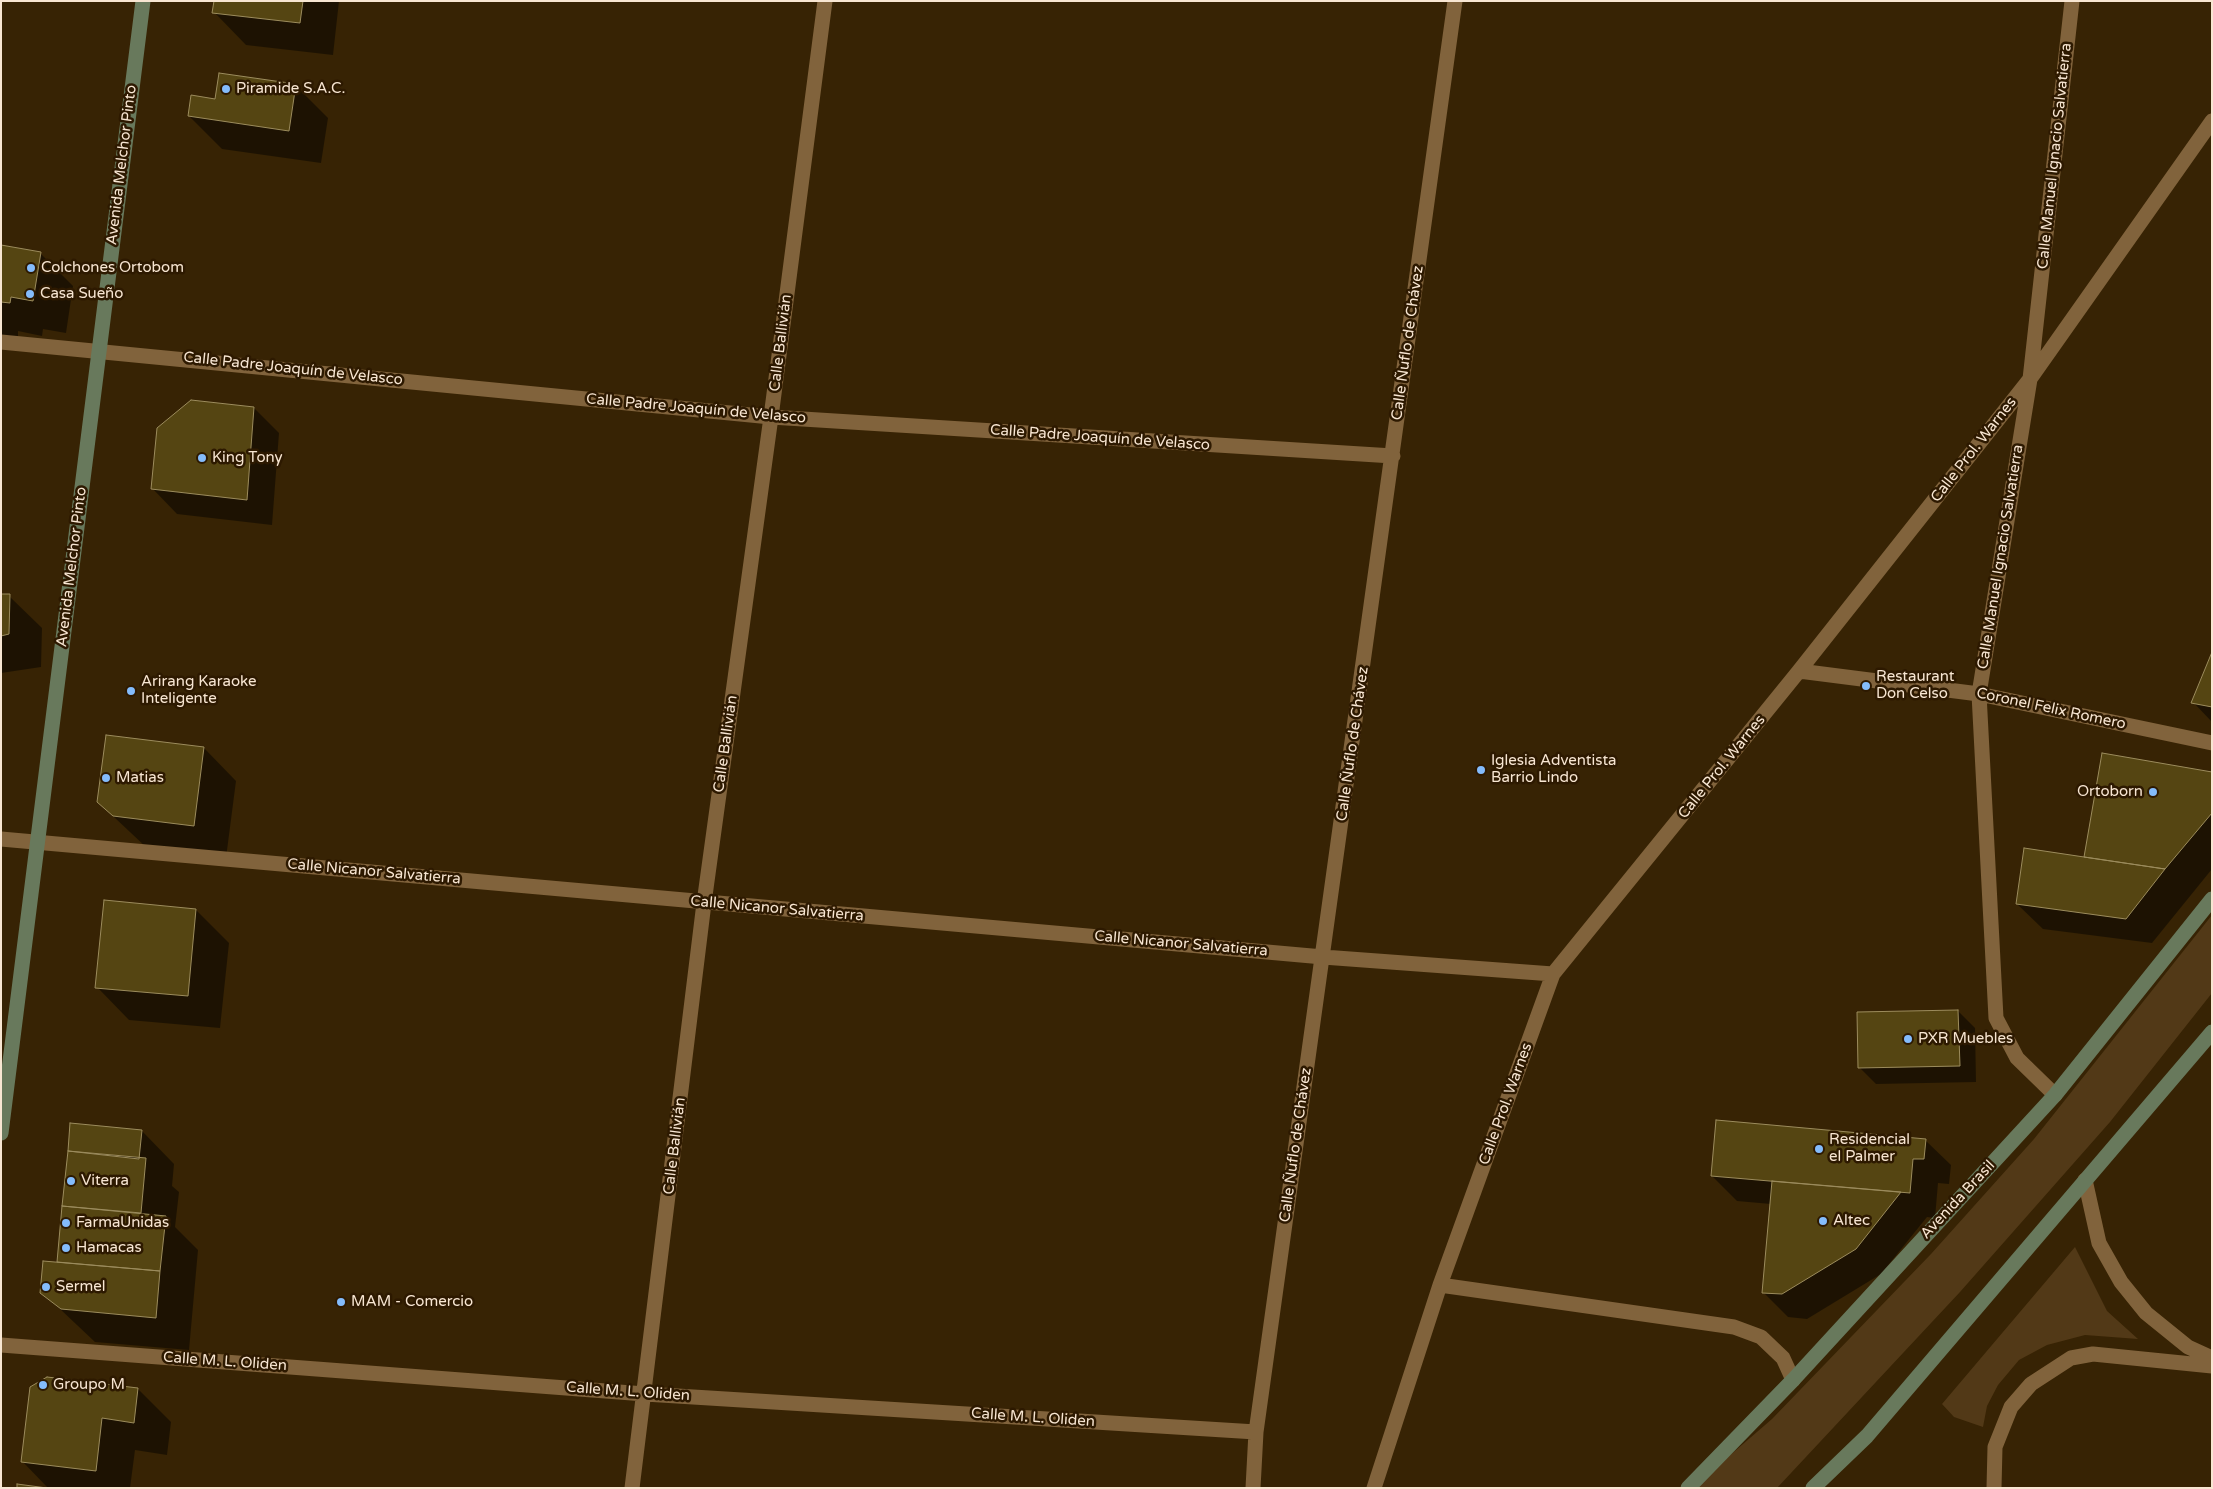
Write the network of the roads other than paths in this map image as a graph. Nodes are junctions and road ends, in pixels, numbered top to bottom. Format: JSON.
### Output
{"nodes":[{"id":1,"x":143,"y":1,"type":"edge"},
{"id":2,"x":826,"y":1,"type":"edge"},
{"id":3,"x":1456,"y":1,"type":"edge"},
{"id":4,"x":2072,"y":1,"type":"edge"},
{"id":5,"x":2212,"y":121,"type":"edge"},
{"id":6,"x":1,"y":342,"type":"edge"},
{"id":7,"x":99,"y":350,"type":"junction"},
{"id":8,"x":2030,"y":379,"type":"junction"},
{"id":9,"x":771,"y":417,"type":"junction"},
{"id":10,"x":1393,"y":456,"type":"junction"},
{"id":11,"x":1799,"y":672,"type":"junction"},
{"id":12,"x":1979,"y":694,"type":"junction"},
{"id":13,"x":2212,"y":743,"type":"edge"},
{"id":14,"x":1,"y":839,"type":"edge"},
{"id":15,"x":38,"y":841,"type":"junction"},
{"id":16,"x":2212,"y":899,"type":"edge"},
{"id":17,"x":704,"y":903,"type":"junction"},
{"id":18,"x":1323,"y":957,"type":"junction"},
{"id":19,"x":1554,"y":974,"type":"junction"},
{"id":20,"x":2212,"y":1032,"type":"edge"},
{"id":21,"x":2055,"y":1095,"type":"junction"},
{"id":22,"x":1,"y":1133,"type":"edge"},
{"id":23,"x":2085,"y":1180,"type":"junction"},
{"id":24,"x":1440,"y":1285,"type":"junction"},
{"id":25,"x":1,"y":1345,"type":"edge"},
{"id":26,"x":2212,"y":1358,"type":"edge"},
{"id":27,"x":2212,"y":1366,"type":"edge"},
{"id":28,"x":1793,"y":1380,"type":"junction"},
{"id":29,"x":645,"y":1394,"type":"junction"},
{"id":30,"x":1256,"y":1432,"type":"junction"},
{"id":31,"x":632,"y":1488,"type":"edge"},
{"id":32,"x":1253,"y":1488,"type":"edge"},
{"id":33,"x":1374,"y":1488,"type":"edge"},
{"id":34,"x":1688,"y":1488,"type":"edge"},
{"id":35,"x":1813,"y":1488,"type":"edge"},
{"id":36,"x":1994,"y":1488,"type":"edge"}],
"edges":[{"from":1,"to":7,"type":"main road","name":"Avenida Melchor Pinto"},
{"from":2,"to":9,"type":"street","name":"Calle Ballivián"},
{"from":3,"to":10,"type":"street","name":"Calle Ñuflo de Chávez"},
{"from":4,"to":8,"type":"street","name":"Calle Manuel Ignacio Salvatierra"},
{"from":5,"to":8,"type":"street","name":"Calle Prol. Warnes"},
{"from":6,"to":7,"type":"street","name":"Calle Padre Joaquín de Velasco"},
{"from":7,"to":9,"type":"street","name":"Calle Padre Joaquín de Velasco"},
{"from":7,"to":15,"type":"main road","name":"Avenida Melchor Pinto"},
{"from":8,"to":11,"type":"street","name":"Calle Prol. Warnes"},
{"from":8,"to":12,"type":"street","name":"Calle Manuel Ignacio Salvatierra"},
{"from":9,"to":10,"type":"street","name":"Calle Padre Joaquín de Velasco"},
{"from":9,"to":17,"type":"street","name":"Calle Ballivián"},
{"from":10,"to":18,"type":"street","name":"Calle Ñuflo de Chávez"},
{"from":11,"to":12,"type":"street","name":"Coronel Felix Romero"},
{"from":11,"to":19,"type":"street","name":"Calle Prol. Warnes"},
{"from":12,"to":13,"type":"street","name":"Coronel Felix Romero"},
{"from":12,"to":21,"type":"street","name":"Calle Manuel Ignacio Salvatierra"},
{"from":14,"to":15,"type":"street","name":"Calle Nicanor Salvatierra"},
{"from":15,"to":17,"type":"street","name":"Calle Nicanor Salvatierra"},
{"from":15,"to":22,"type":"main road","name":"Avenida Melchor Pinto"},
{"from":16,"to":21,"type":"main road","name":"Avenida Brasil"},
{"from":17,"to":18,"type":"street","name":"Calle Nicanor Salvatierra"},
{"from":17,"to":29,"type":"street","name":"Calle Ballivián"},
{"from":18,"to":19,"type":"street","name":"Calle Nicanor Salvatierra"},
{"from":18,"to":30,"type":"street","name":"Calle Ñuflo de Chávez"},
{"from":19,"to":24,"type":"street","name":"Calle Prol. Warnes"},
{"from":20,"to":23,"type":"main road"},
{"from":21,"to":28,"type":"main road","name":"Avenida Brasil"},
{"from":23,"to":26,"type":"street"},
{"from":23,"to":35,"type":"main road"},
{"from":24,"to":28,"type":"street"},
{"from":24,"to":33,"type":"street","name":"Calle Prol. Warnes"},
{"from":25,"to":29,"type":"street","name":"Calle M. L. Oliden"},
{"from":27,"to":36,"type":"street"},
{"from":28,"to":34,"type":"main road","name":"Avenida Brasil"},
{"from":29,"to":30,"type":"street","name":"Calle M. L. Oliden"},
{"from":29,"to":31,"type":"street","name":"Calle Ballivián"},
{"from":30,"to":32,"type":"street","name":"Calle Ñuflo de Chávez"}]}
